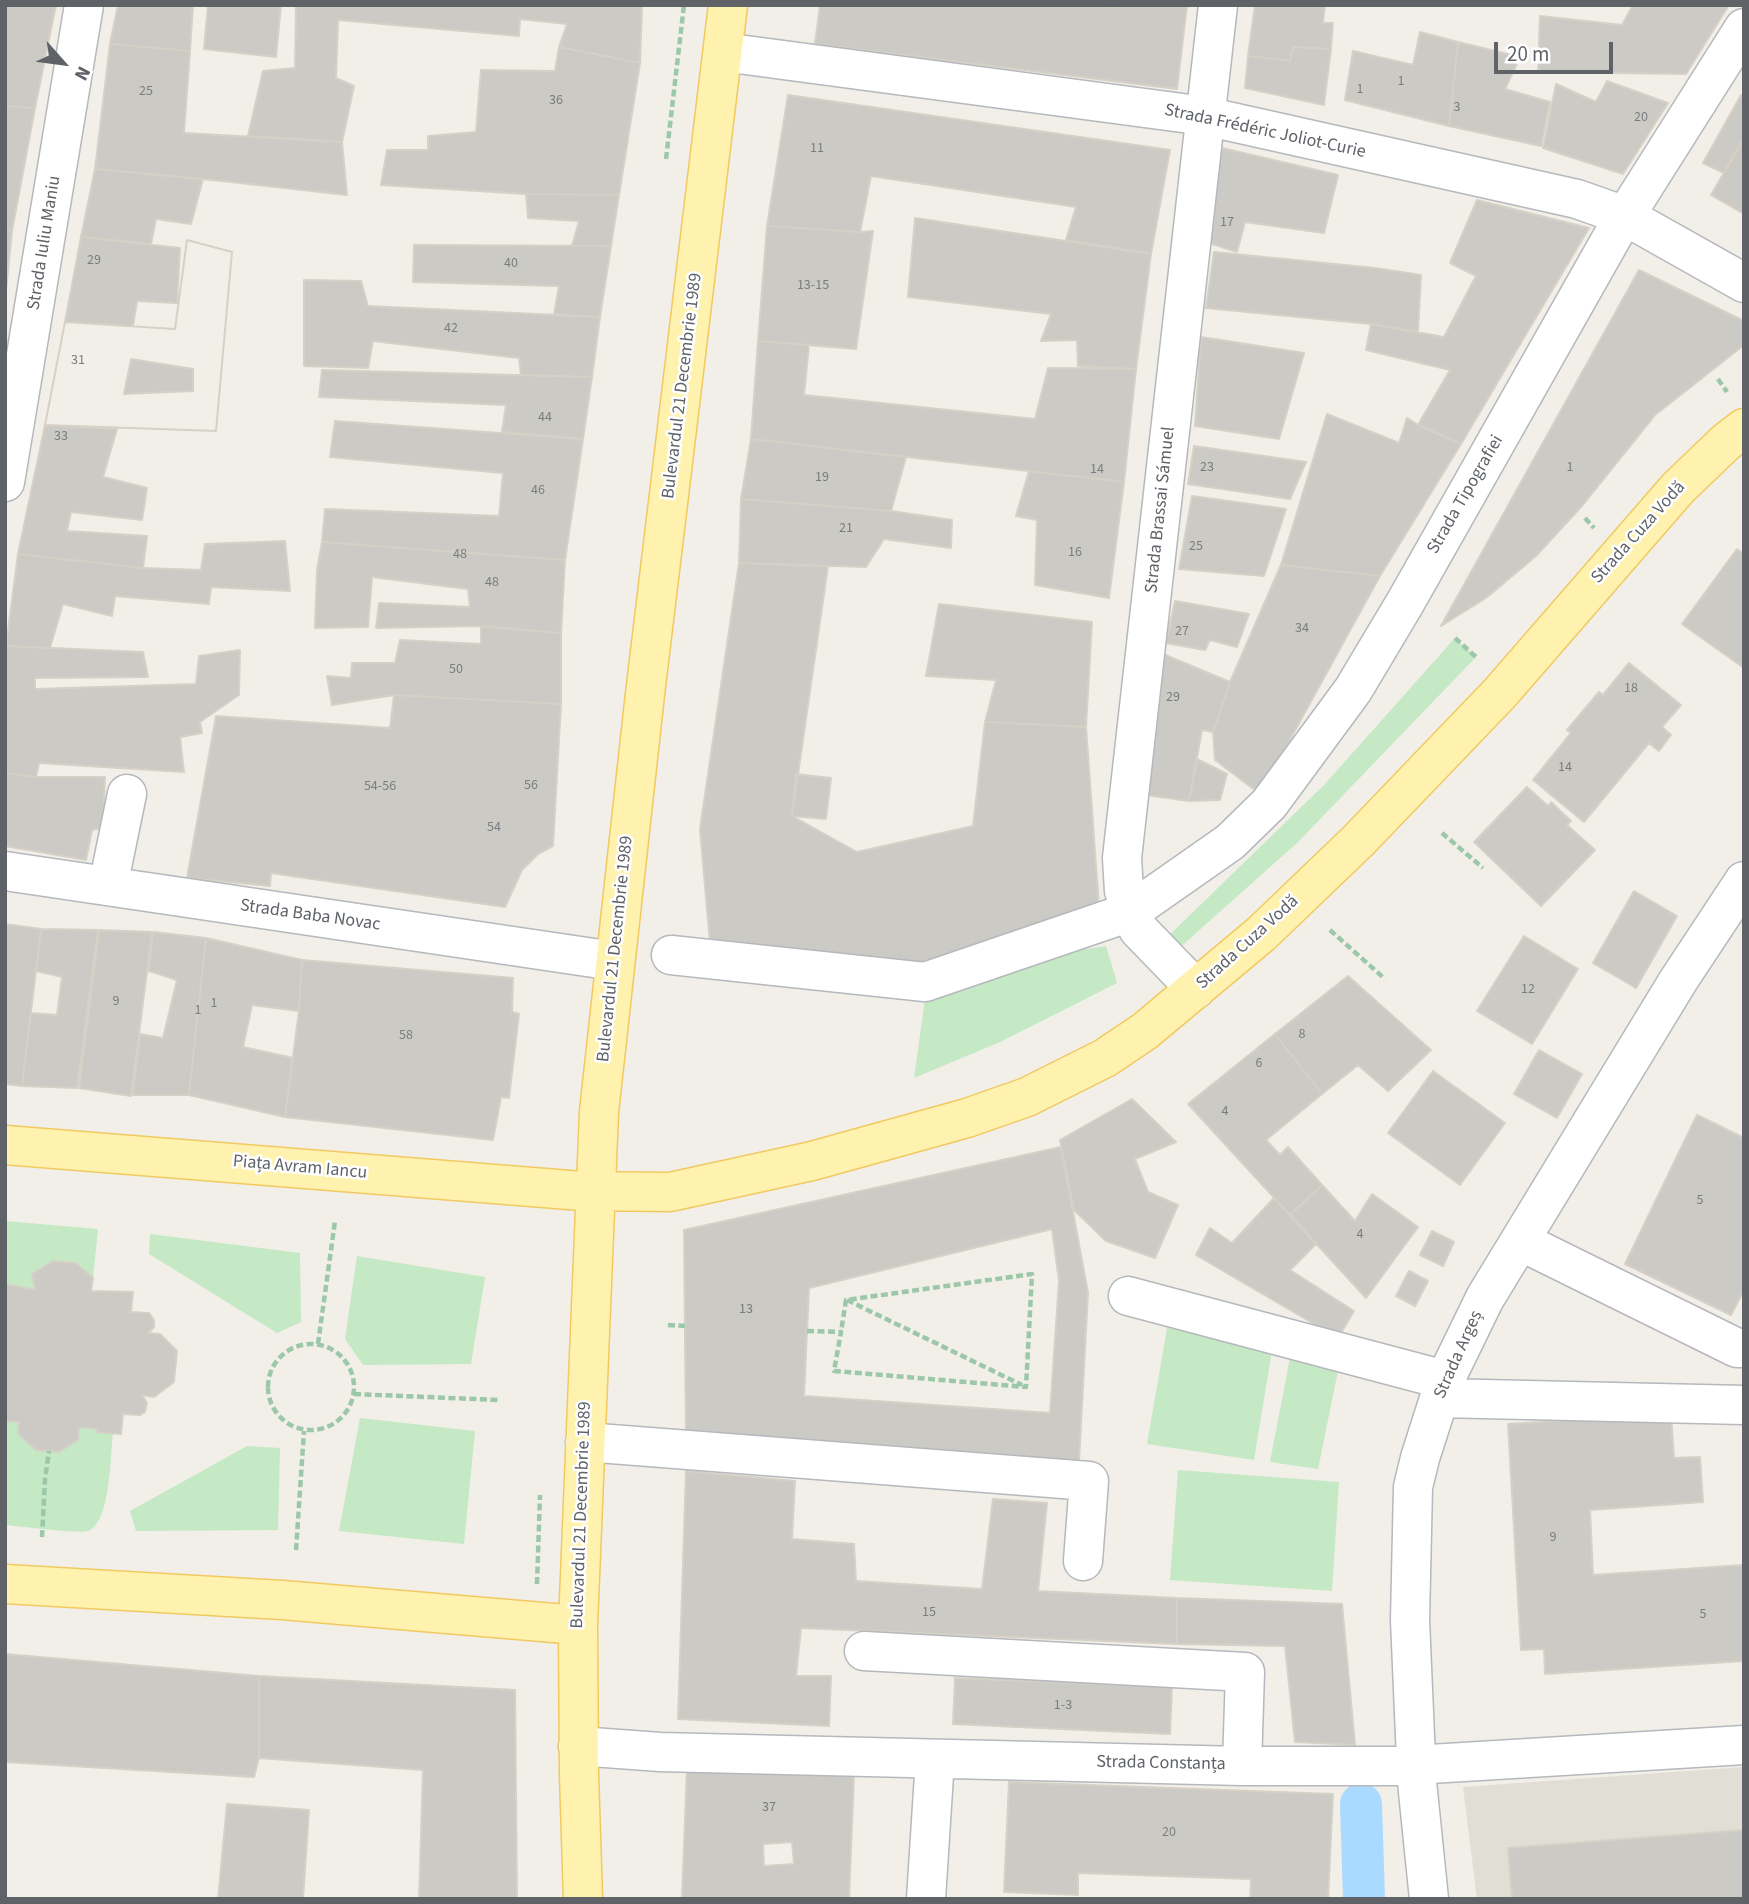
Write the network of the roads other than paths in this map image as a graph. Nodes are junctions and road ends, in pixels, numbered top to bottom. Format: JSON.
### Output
{"nodes":[{"id":1,"x":84,"y":5,"type":"edge"},
{"id":2,"x":728,"y":5,"type":"edge"},
{"id":3,"x":1218,"y":5,"type":"edge"},
{"id":4,"x":1744,"y":28,"type":"edge"},
{"id":5,"x":723,"y":52,"type":"junction"},
{"id":6,"x":1205,"y":116,"type":"junction"},
{"id":7,"x":1625,"y":216,"type":"junction"},
{"id":8,"x":1744,"y":283,"type":"edge"},
{"id":9,"x":1737,"y":412,"type":"edge"},
{"id":10,"x":5,"y":482,"type":"edge"},
{"id":11,"x":127,"y":794,"type":"dead end"},
{"id":12,"x":5,"y":871,"type":"edge"},
{"id":13,"x":1744,"y":881,"type":"edge"},
{"id":14,"x":108,"y":886,"type":"junction"},
{"id":15,"x":1130,"y":912,"type":"junction"},
{"id":16,"x":671,"y":955,"type":"dead end"},
{"id":17,"x":614,"y":961,"type":"junction"},
{"id":18,"x":1196,"y":989,"type":"junction"},
{"id":19,"x":5,"y":1145,"type":"edge"},
{"id":20,"x":595,"y":1191,"type":"junction"},
{"id":21,"x":1520,"y":1241,"type":"junction"},
{"id":22,"x":1128,"y":1296,"type":"dead end"},
{"id":23,"x":1744,"y":1348,"type":"edge"},
{"id":24,"x":1442,"y":1389,"type":"junction"},
{"id":25,"x":1744,"y":1405,"type":"edge"},
{"id":26,"x":585,"y":1442,"type":"junction"},
{"id":27,"x":1083,"y":1561,"type":"dead end"},
{"id":28,"x":5,"y":1584,"type":"edge"},
{"id":29,"x":578,"y":1625,"type":"junction"},
{"id":30,"x":864,"y":1651,"type":"dead end"},
{"id":31,"x":1744,"y":1745,"type":"edge"},
{"id":32,"x":578,"y":1746,"type":"junction"},
{"id":33,"x":935,"y":1759,"type":"junction"},
{"id":34,"x":1416,"y":1765,"type":"junction"},
{"id":35,"x":1242,"y":1766,"type":"junction"},
{"id":36,"x":583,"y":1899,"type":"edge"},
{"id":37,"x":926,"y":1899,"type":"edge"},
{"id":38,"x":1429,"y":1899,"type":"edge"}],
"edges":[{"from":1,"to":10,"type":"street","name":"Strada Iuliu Maniu"},
{"from":2,"to":5,"type":"main road","name":"Bulevardul 21 Decembrie 1989"},
{"from":3,"to":6,"type":"street","name":"Strada Brassai Sámuel"},
{"from":4,"to":7,"type":"street","name":"Strada Tipografiei"},
{"from":5,"to":6,"type":"street","name":"Strada Frédéric Joliot-Curie"},
{"from":5,"to":17,"type":"main road","name":"Bulevardul 21 Decembrie 1989"},
{"from":6,"to":7,"type":"street","name":"Strada Frédéric Joliot-Curie"},
{"from":6,"to":15,"type":"street","name":"Strada Brassai Sámuel"},
{"from":7,"to":8,"type":"street","name":"Strada Frédéric Joliot-Curie"},
{"from":7,"to":15,"type":"street","name":"Strada Tipografiei"},
{"from":9,"to":18,"type":"main road","name":"Strada Cuza Vodă"},
{"from":11,"to":14,"type":"street"},
{"from":12,"to":14,"type":"street","name":"Strada Baba Novac"},
{"from":13,"to":21,"type":"street","name":"Strada Argeș"},
{"from":14,"to":17,"type":"street","name":"Strada Baba Novac"},
{"from":15,"to":16,"type":"street"},
{"from":15,"to":18,"type":"street","name":"Strada Brassai Sámuel"},
{"from":17,"to":20,"type":"main road","name":"Bulevardul 21 Decembrie 1989"},
{"from":18,"to":20,"type":"main road","name":"Strada Cuza Vodă"},
{"from":19,"to":20,"type":"main road","name":"Piața Avram Iancu"},
{"from":20,"to":26,"type":"main road","name":"Bulevardul 21 Decembrie 1989"},
{"from":21,"to":23,"type":"street"},
{"from":21,"to":24,"type":"street","name":"Strada Argeș"},
{"from":22,"to":24,"type":"street"},
{"from":24,"to":25,"type":"street"},
{"from":24,"to":34,"type":"street","name":"Strada Argeș"},
{"from":26,"to":27,"type":"street"},
{"from":26,"to":29,"type":"main road","name":"Bulevardul 21 Decembrie 1989"},
{"from":28,"to":29,"type":"main road"},
{"from":29,"to":32,"type":"main road","name":"Bulevardul 21 Decembrie 1989"},
{"from":30,"to":35,"type":"street"},
{"from":31,"to":34,"type":"street","name":"Strada Constanța"},
{"from":32,"to":33,"type":"street","name":"Strada Constanța"},
{"from":32,"to":36,"type":"main road","name":"Bulevardul 21 Decembrie 1989"},
{"from":33,"to":35,"type":"street","name":"Strada Constanța"},
{"from":33,"to":37,"type":"street"},
{"from":34,"to":35,"type":"street","name":"Strada Constanța"},
{"from":34,"to":38,"type":"street","name":"Strada Argeș"}]}
